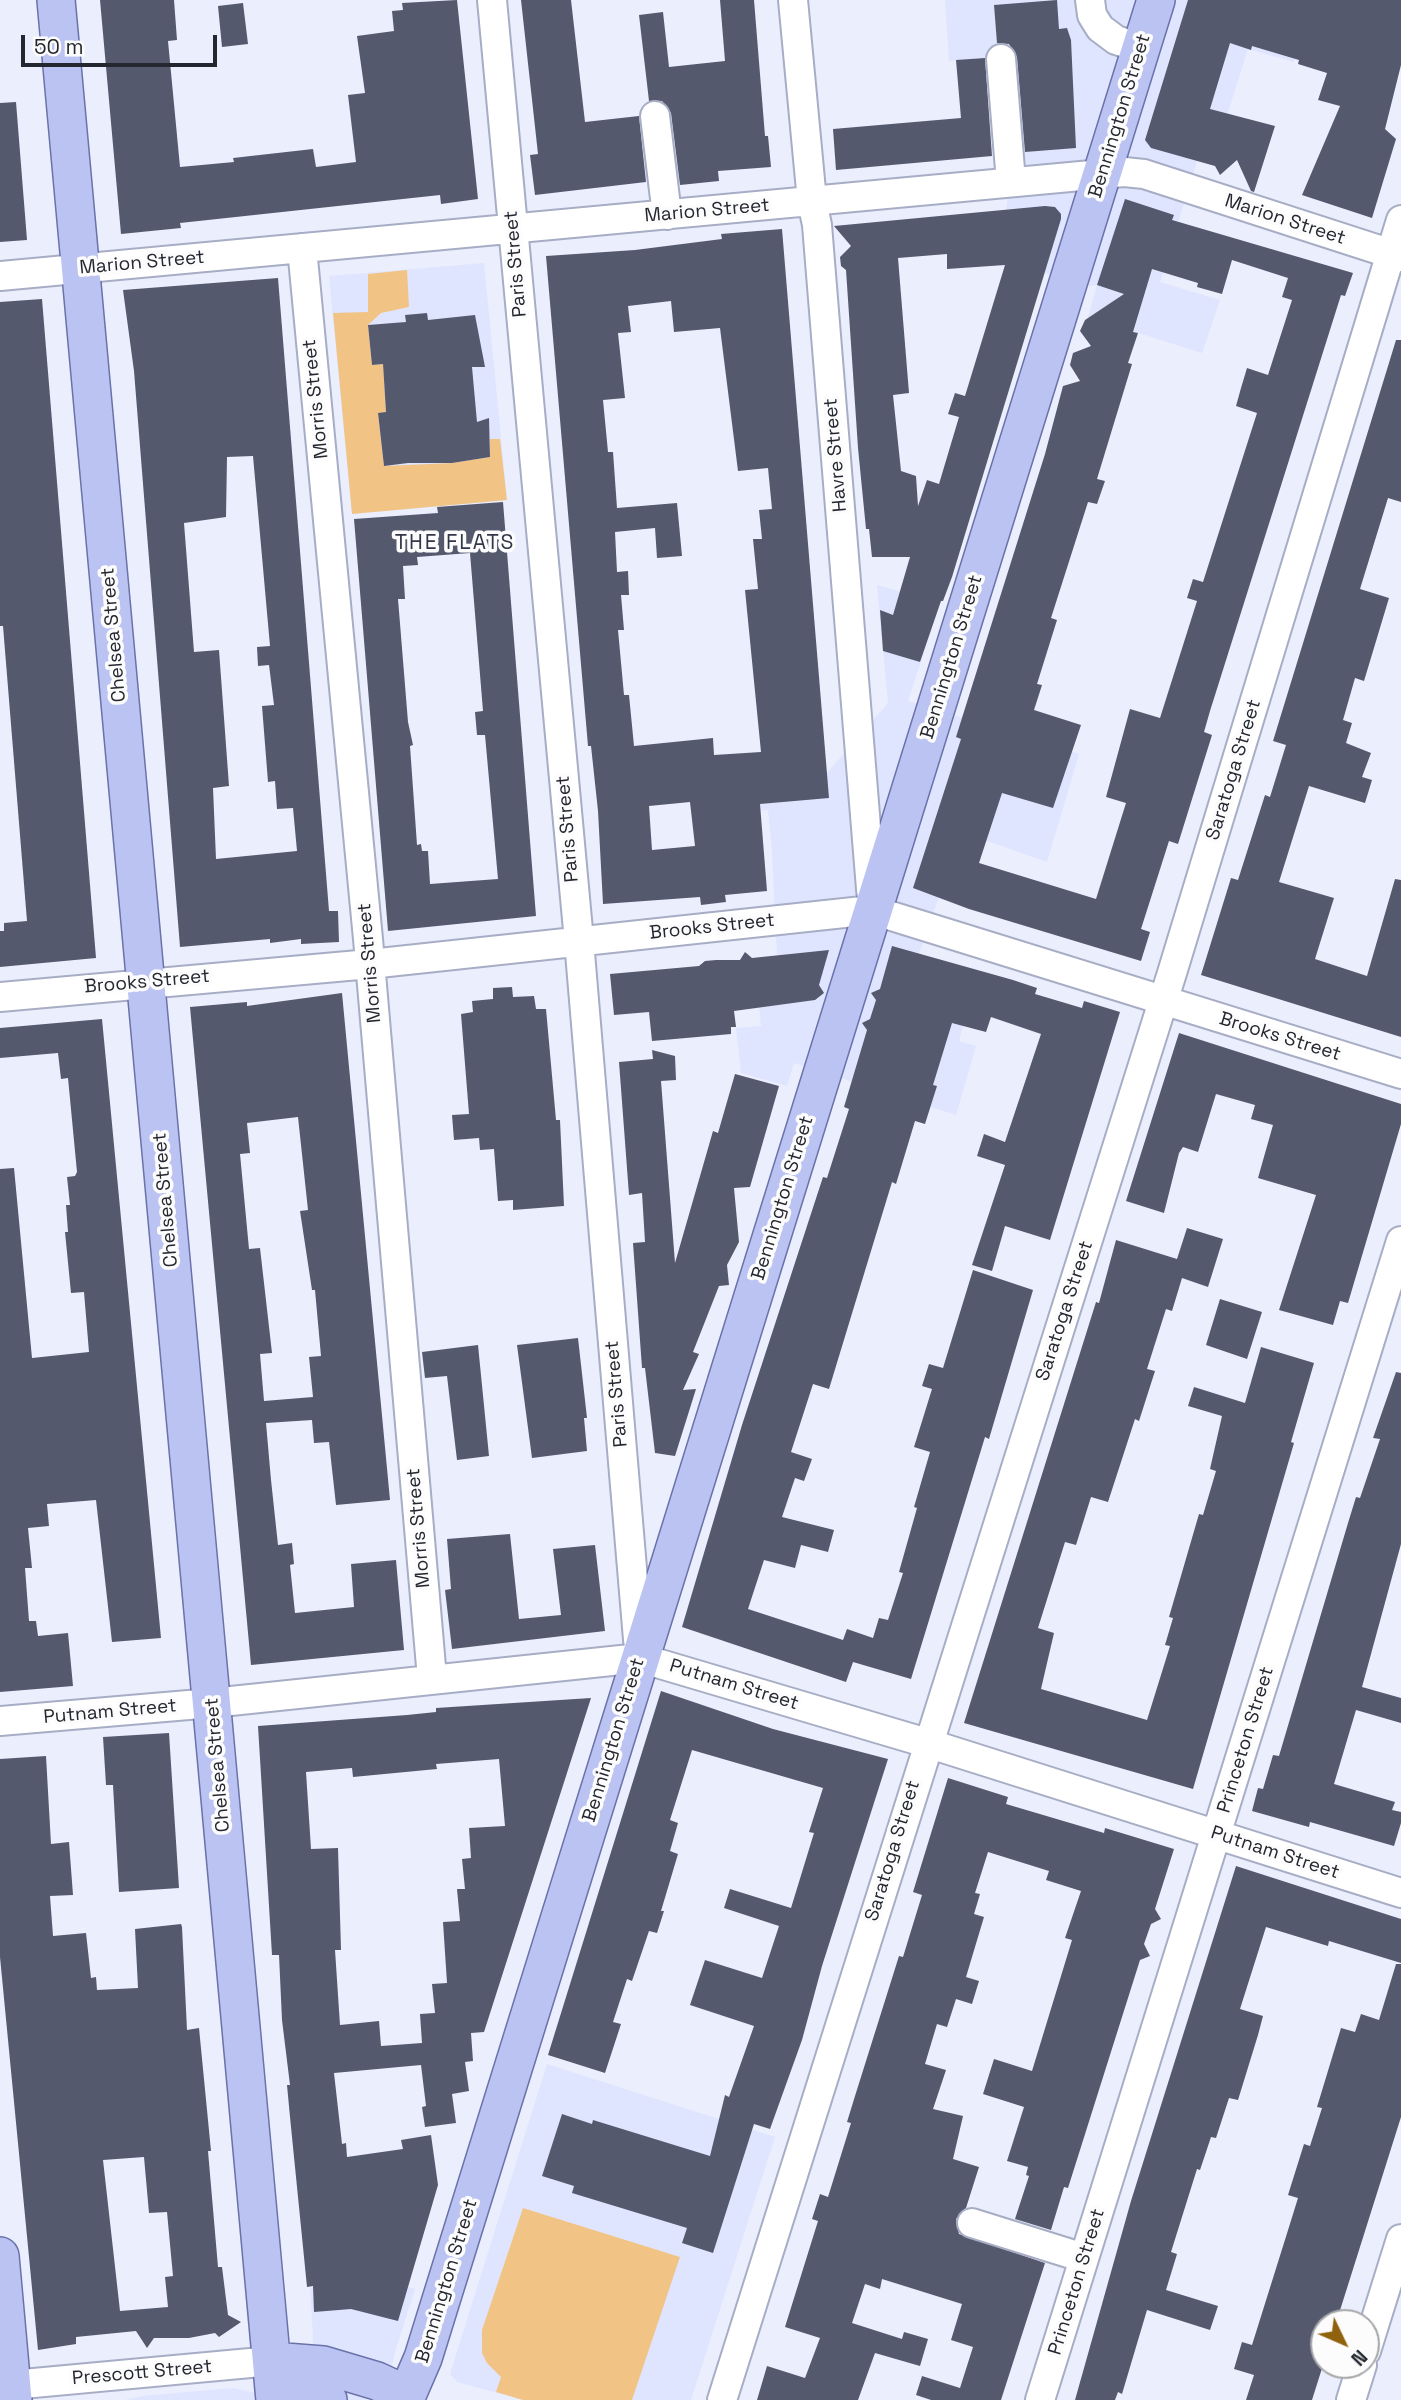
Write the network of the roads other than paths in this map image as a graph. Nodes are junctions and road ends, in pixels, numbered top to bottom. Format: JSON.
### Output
{"nodes":[{"id":1,"x":56,"y":0,"type":"edge"},
{"id":2,"x":492,"y":0,"type":"edge"},
{"id":3,"x":793,"y":0,"type":"edge"},
{"id":4,"x":1090,"y":0,"type":"edge"},
{"id":5,"x":1156,"y":0,"type":"edge"},
{"id":6,"x":1141,"y":48,"type":"junction"},
{"id":7,"x":1001,"y":59,"type":"dead end"},
{"id":8,"x":655,"y":116,"type":"dead end"},
{"id":9,"x":1102,"y":174,"type":"junction"},
{"id":10,"x":1011,"y":182,"type":"junction"},
{"id":11,"x":813,"y":201,"type":"junction"},
{"id":12,"x":667,"y":215,"type":"junction"},
{"id":13,"x":1401,"y":220,"type":"edge"},
{"id":14,"x":513,"y":229,"type":"junction"},
{"id":15,"x":302,"y":248,"type":"junction"},
{"id":16,"x":1396,"y":256,"type":"edge"},
{"id":17,"x":81,"y":268,"type":"junction"},
{"id":18,"x":0,"y":276,"type":"edge"},
{"id":19,"x":872,"y":911,"type":"junction"},
{"id":20,"x":579,"y":941,"type":"junction"},
{"id":21,"x":370,"y":964,"type":"junction"},
{"id":22,"x":146,"y":981,"type":"junction"},
{"id":23,"x":0,"y":997,"type":"edge"},
{"id":24,"x":1163,"y":1000,"type":"junction"},
{"id":25,"x":1401,"y":1074,"type":"edge"},
{"id":26,"x":1401,"y":1241,"type":"edge"},
{"id":27,"x":640,"y":1658,"type":"junction"},
{"id":28,"x":432,"y":1678,"type":"junction"},
{"id":29,"x":212,"y":1703,"type":"junction"},
{"id":30,"x":0,"y":1721,"type":"edge"},
{"id":31,"x":928,"y":1743,"type":"junction"},
{"id":32,"x":1217,"y":1835,"type":"junction"},
{"id":33,"x":1401,"y":1893,"type":"edge"},
{"id":34,"x":972,"y":2223,"type":"dead end"},
{"id":35,"x":1401,"y":2239,"type":"edge"},
{"id":36,"x":0,"y":2256,"type":"edge"},
{"id":37,"x":1084,"y":2258,"type":"junction"},
{"id":38,"x":1379,"y":2309,"type":"edge"},
{"id":39,"x":272,"y":2361,"type":"junction"},
{"id":40,"x":1358,"y":2379,"type":"edge"},
{"id":41,"x":12,"y":2392,"type":"edge"},
{"id":42,"x":403,"y":2398,"type":"edge"},
{"id":43,"x":275,"y":2400,"type":"edge"},
{"id":44,"x":328,"y":2400,"type":"edge"},
{"id":45,"x":722,"y":2400,"type":"edge"},
{"id":46,"x":1040,"y":2400,"type":"edge"},
{"id":47,"x":1351,"y":2400,"type":"edge"}],
"edges":[{"from":1,"to":17,"type":"main road","name":"Chelsea Street"},
{"from":2,"to":14,"type":"street","name":"Paris Street"},
{"from":3,"to":11,"type":"street","name":"Havre Street"},
{"from":4,"to":6,"type":"street"},
{"from":5,"to":6,"type":"main road","name":"Bennington Street"},
{"from":6,"to":9,"type":"main road","name":"Bennington Street"},
{"from":7,"to":10,"type":"street"},
{"from":8,"to":12,"type":"street"},
{"from":9,"to":10,"type":"street","name":"Marion Street"},
{"from":9,"to":16,"type":"street","name":"Marion Street"},
{"from":9,"to":19,"type":"main road","name":"Bennington Street"},
{"from":10,"to":11,"type":"street","name":"Marion Street"},
{"from":11,"to":12,"type":"street","name":"Marion Street"},
{"from":11,"to":19,"type":"street","name":"Havre Street"},
{"from":12,"to":14,"type":"street","name":"Marion Street"},
{"from":13,"to":16,"type":"street","name":"Saratoga Street"},
{"from":14,"to":15,"type":"street","name":"Marion Street"},
{"from":14,"to":20,"type":"street","name":"Paris Street"},
{"from":15,"to":17,"type":"street","name":"Marion Street"},
{"from":15,"to":21,"type":"street","name":"Morris Street"},
{"from":16,"to":24,"type":"street","name":"Saratoga Street"},
{"from":17,"to":18,"type":"street","name":"Marion Street"},
{"from":17,"to":22,"type":"main road","name":"Chelsea Street"},
{"from":19,"to":20,"type":"street","name":"Brooks Street"},
{"from":19,"to":24,"type":"street","name":"Brooks Street"},
{"from":19,"to":27,"type":"main road","name":"Bennington Street"},
{"from":20,"to":21,"type":"street","name":"Brooks Street"},
{"from":20,"to":27,"type":"street","name":"Paris Street"},
{"from":21,"to":22,"type":"street","name":"Brooks Street"},
{"from":21,"to":28,"type":"street","name":"Morris Street"},
{"from":22,"to":23,"type":"street","name":"Brooks Street"},
{"from":22,"to":29,"type":"main road","name":"Chelsea Street"},
{"from":24,"to":25,"type":"street","name":"Brooks Street"},
{"from":24,"to":31,"type":"street","name":"Saratoga Street"},
{"from":26,"to":32,"type":"street","name":"Princeton Street"},
{"from":27,"to":28,"type":"street","name":"Putnam Street"},
{"from":27,"to":31,"type":"street","name":"Putnam Street"},
{"from":27,"to":42,"type":"main road","name":"Bennington Street"},
{"from":28,"to":29,"type":"street","name":"Putnam Street"},
{"from":29,"to":30,"type":"street","name":"Putnam Street"},
{"from":29,"to":39,"type":"main road","name":"Chelsea Street"},
{"from":31,"to":32,"type":"street","name":"Putnam Street"},
{"from":31,"to":45,"type":"street","name":"Saratoga Street"},
{"from":32,"to":33,"type":"street","name":"Putnam Street"},
{"from":32,"to":37,"type":"street","name":"Princeton Street"},
{"from":34,"to":37,"type":"street"},
{"from":35,"to":38,"type":"street"},
{"from":36,"to":41,"type":"main road"},
{"from":37,"to":46,"type":"street","name":"Princeton Street"},
{"from":39,"to":41,"type":"street","name":"Prescott Street"},
{"from":39,"to":42,"type":"main road","name":"Prescott Street"},
{"from":39,"to":43,"type":"main road","name":"Chelsea Street"},
{"from":39,"to":44,"type":"main road"},
{"from":40,"to":47,"type":"street"}]}
